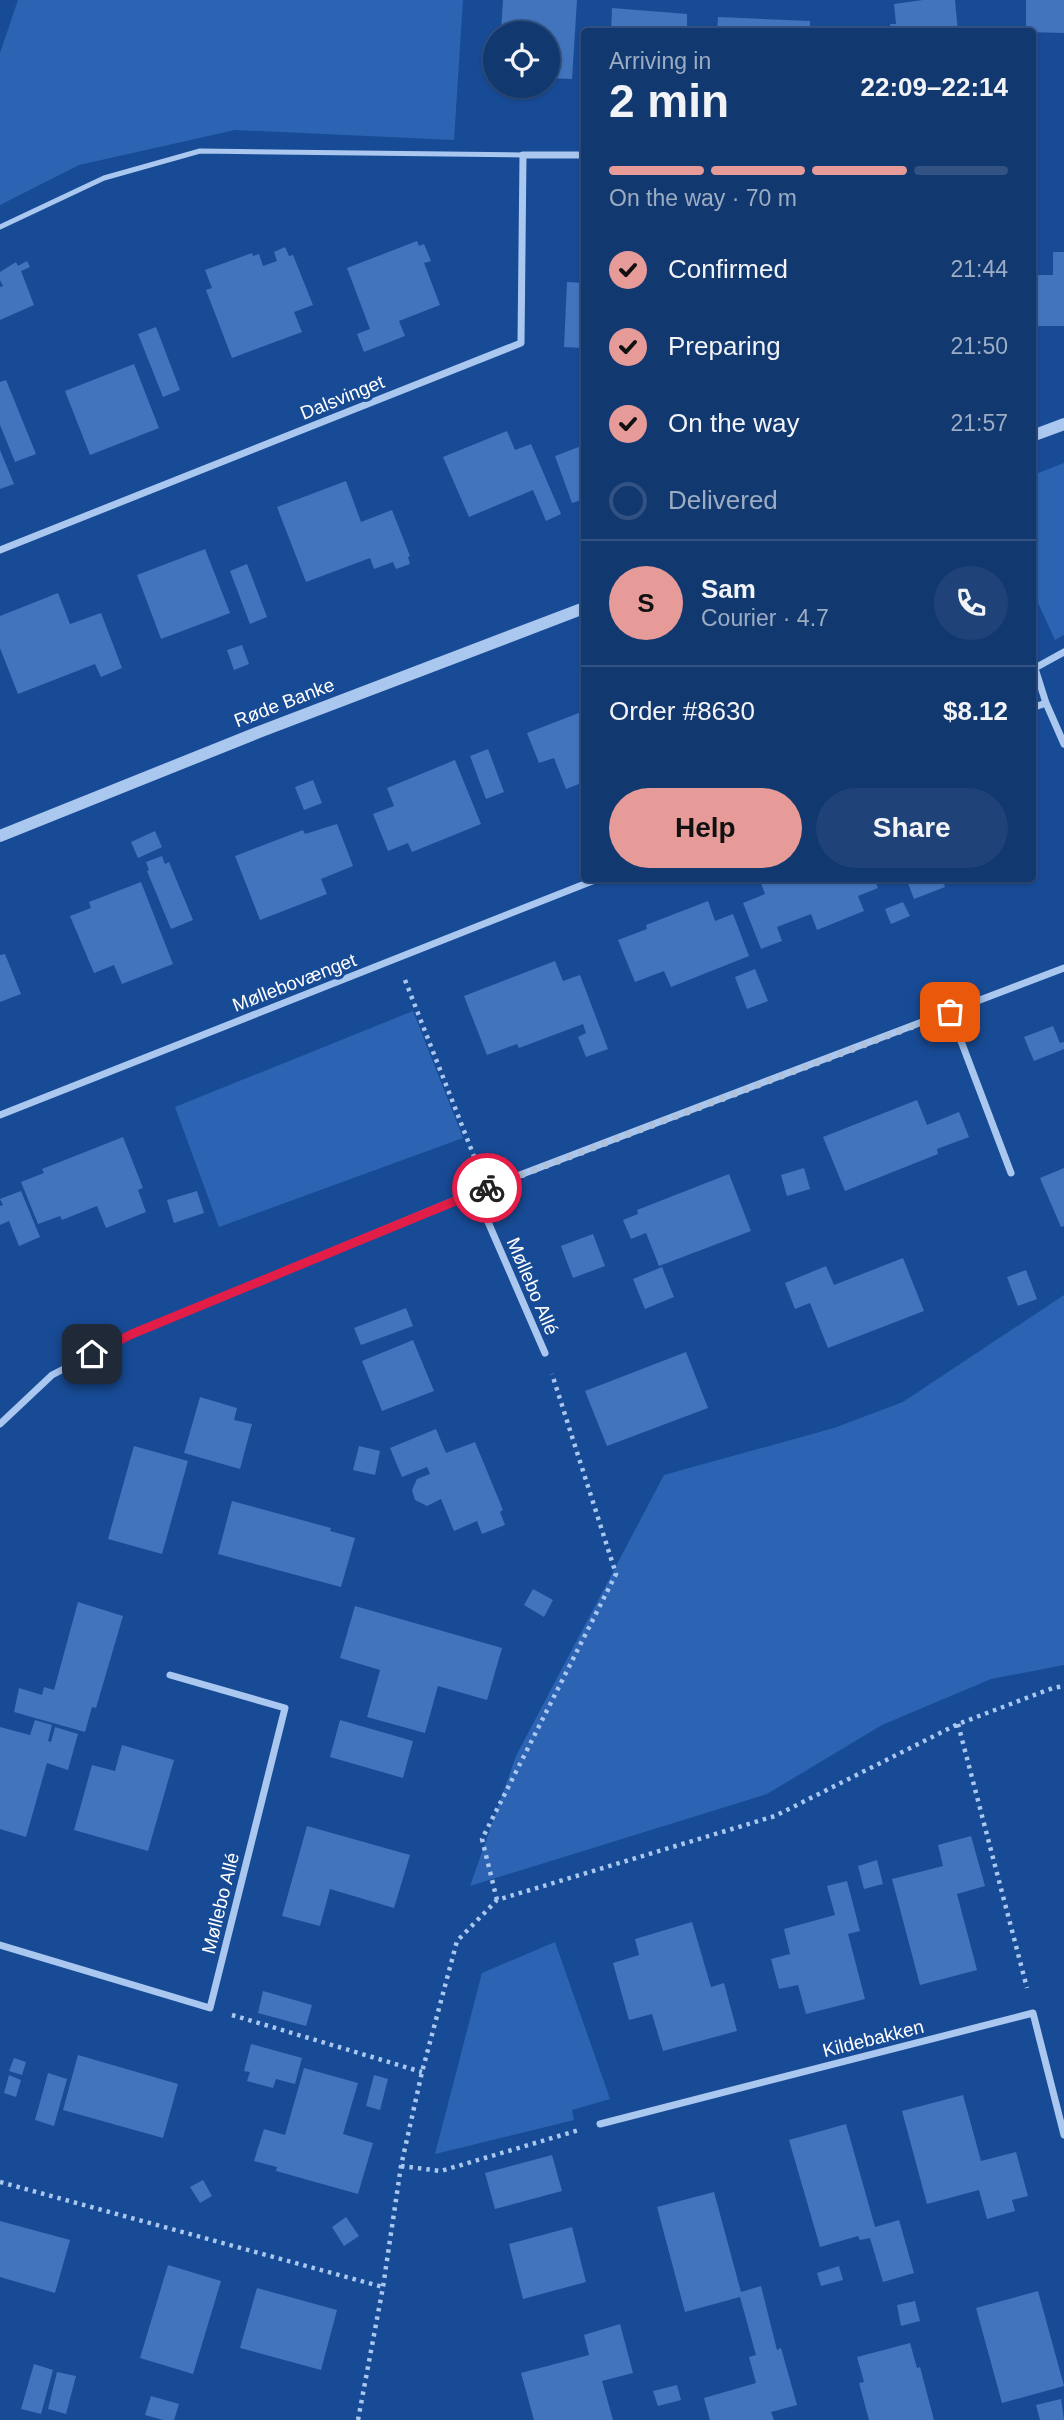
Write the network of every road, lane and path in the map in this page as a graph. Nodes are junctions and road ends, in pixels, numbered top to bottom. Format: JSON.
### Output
{"nodes":[{"id":1,"x":523,"y":155,"type":"junction"},
{"id":2,"x":581,"y":155,"type":"edge"},
{"id":3,"x":0,"y":227,"type":"edge"},
{"id":4,"x":1064,"y":424,"type":"edge"},
{"id":5,"x":1036,"y":434,"type":"edge"},
{"id":6,"x":0,"y":550,"type":"edge"},
{"id":7,"x":581,"y":609,"type":"edge"},
{"id":8,"x":1064,"y":652,"type":"edge"},
{"id":9,"x":1036,"y":667,"type":"edge"},
{"id":10,"x":1036,"y":671,"type":"edge"},
{"id":11,"x":1046,"y":703,"type":"junction"},
{"id":12,"x":1036,"y":707,"type":"edge"},
{"id":13,"x":1064,"y":744,"type":"edge"},
{"id":14,"x":0,"y":836,"type":"edge"},
{"id":15,"x":590,"y":882,"type":"edge"},
{"id":16,"x":396,"y":959,"type":"junction"},
{"id":17,"x":1064,"y":968,"type":"edge"},
{"id":18,"x":950,"y":1012,"type":"junction"},
{"id":19,"x":0,"y":1115,"type":"edge"},
{"id":20,"x":1011,"y":1173,"type":"dead end"},
{"id":21,"x":487,"y":1188,"type":"junction"},
{"id":22,"x":475,"y":1192,"type":"junction"},
{"id":23,"x":545,"y":1353,"type":"joint"},
{"id":24,"x":0,"y":1424,"type":"edge"},
{"id":25,"x":170,"y":1675,"type":"dead end"},
{"id":26,"x":1064,"y":1686,"type":"edge"},
{"id":27,"x":958,"y":1724,"type":"junction"},
{"id":28,"x":497,"y":1900,"type":"junction"},
{"id":29,"x":0,"y":1945,"type":"edge"},
{"id":30,"x":210,"y":2008,"type":"junction"},
{"id":31,"x":1033,"y":2013,"type":"junction"},
{"id":32,"x":422,"y":2072,"type":"junction"},
{"id":33,"x":600,"y":2124,"type":"joint"},
{"id":34,"x":1064,"y":2135,"type":"edge"},
{"id":35,"x":401,"y":2166,"type":"junction"},
{"id":36,"x":0,"y":2182,"type":"edge"},
{"id":37,"x":383,"y":2287,"type":"junction"},
{"id":38,"x":358,"y":2420,"type":"edge"}],
"edges":[{"from":1,"to":2,"type":"street"},
{"from":1,"to":3,"type":"lane"},
{"from":1,"to":6,"type":"street","name":"Dalsvinget"},
{"from":4,"to":5,"type":"street"},
{"from":7,"to":14,"type":"street","name":"Røde Banke"},
{"from":8,"to":9,"type":"street"},
{"from":10,"to":11,"type":"street"},
{"from":11,"to":12,"type":"street"},
{"from":11,"to":13,"type":"street"},
{"from":15,"to":16,"type":"street","name":"Møllebovænget"},
{"from":16,"to":19,"type":"street","name":"Møllebovænget"},
{"from":16,"to":21,"type":"path"},
{"from":17,"to":18,"type":"street"},
{"from":18,"to":20,"type":"street"},
{"from":18,"to":21,"type":"street"},
{"from":21,"to":22,"type":"street"},
{"from":22,"to":23,"type":"street","name":"Møllebo Allé"},
{"from":22,"to":24,"type":"street"},
{"from":23,"to":28,"type":"path"},
{"from":25,"to":30,"type":"street","name":"Møllebo Allé"},
{"from":26,"to":27,"type":"path"},
{"from":27,"to":28,"type":"path"},
{"from":27,"to":31,"type":"path"},
{"from":28,"to":32,"type":"path"},
{"from":29,"to":30,"type":"street"},
{"from":30,"to":32,"type":"path"},
{"from":31,"to":33,"type":"street","name":"Kildebakken"},
{"from":31,"to":34,"type":"street"},
{"from":32,"to":35,"type":"path"},
{"from":33,"to":35,"type":"path"},
{"from":35,"to":37,"type":"path"},
{"from":36,"to":37,"type":"path"},
{"from":37,"to":38,"type":"path"}]}
